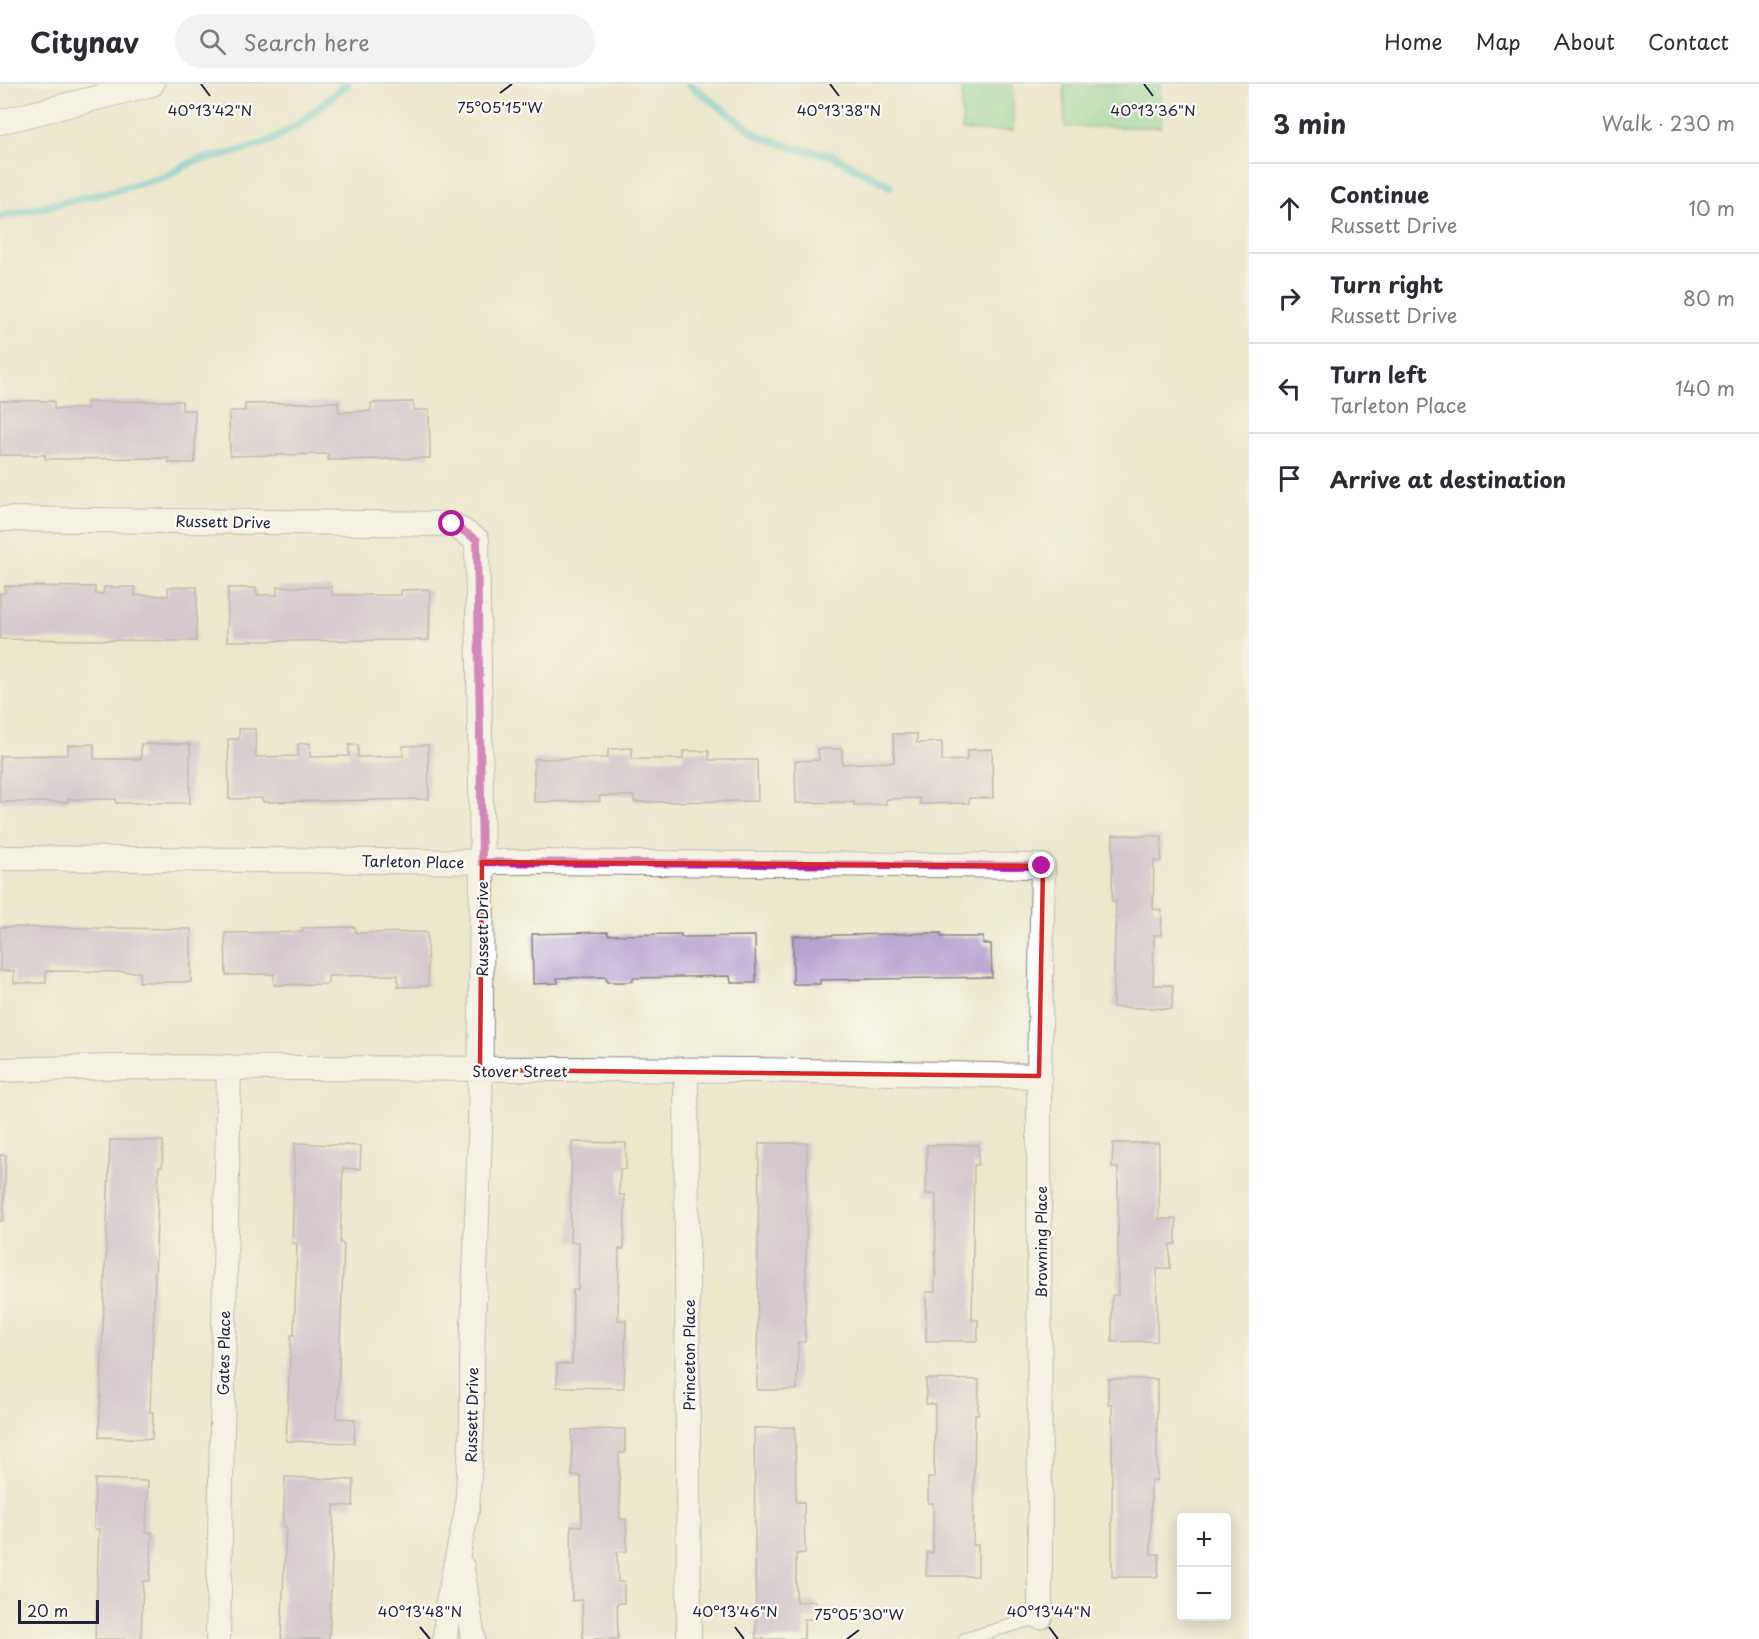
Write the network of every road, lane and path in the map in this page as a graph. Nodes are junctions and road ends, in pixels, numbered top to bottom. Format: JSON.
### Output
{"nodes":[{"id":1,"x":152,"y":84,"type":"edge"},
{"id":2,"x":0,"y":122,"type":"edge"},
{"id":3,"x":0,"y":519,"type":"edge"},
{"id":4,"x":0,"y":858,"type":"edge"},
{"id":5,"x":482,"y":862,"type":"junction"},
{"id":6,"x":1042,"y":866,"type":"joint"},
{"id":7,"x":229,"y":1067,"type":"junction"},
{"id":8,"x":0,"y":1070,"type":"edge"},
{"id":9,"x":480,"y":1070,"type":"junction"},
{"id":10,"x":686,"y":1070,"type":"junction"},
{"id":11,"x":1039,"y":1076,"type":"junction"},
{"id":12,"x":459,"y":1547,"type":"junction"},
{"id":13,"x":1040,"y":1617,"type":"joint"},
{"id":14,"x":218,"y":1639,"type":"edge"},
{"id":15,"x":446,"y":1639,"type":"edge"},
{"id":16,"x":472,"y":1639,"type":"edge"},
{"id":17,"x":689,"y":1639,"type":"edge"},
{"id":18,"x":965,"y":1639,"type":"edge"}],
"edges":[{"from":1,"to":2,"type":"street"},
{"from":3,"to":5,"type":"street","name":"Russett Drive"},
{"from":4,"to":5,"type":"street","name":"Tarleton Place"},
{"from":5,"to":6,"type":"street","name":"Tarleton Place"},
{"from":5,"to":9,"type":"street","name":"Russett Drive"},
{"from":6,"to":11,"type":"street","name":"Browning Place"},
{"from":7,"to":8,"type":"street","name":"Stover Street"},
{"from":7,"to":9,"type":"street","name":"Stover Street"},
{"from":7,"to":14,"type":"street","name":"Gates Place"},
{"from":9,"to":10,"type":"street","name":"Stover Street"},
{"from":9,"to":12,"type":"street","name":"Russett Drive"},
{"from":10,"to":11,"type":"street","name":"Stover Street"},
{"from":10,"to":17,"type":"street","name":"Princeton Place"},
{"from":11,"to":13,"type":"street","name":"Browning Place"},
{"from":12,"to":15,"type":"street","name":"Russett Drive"},
{"from":12,"to":16,"type":"street","name":"Russett Drive"},
{"from":13,"to":18,"type":"lane"}]}
